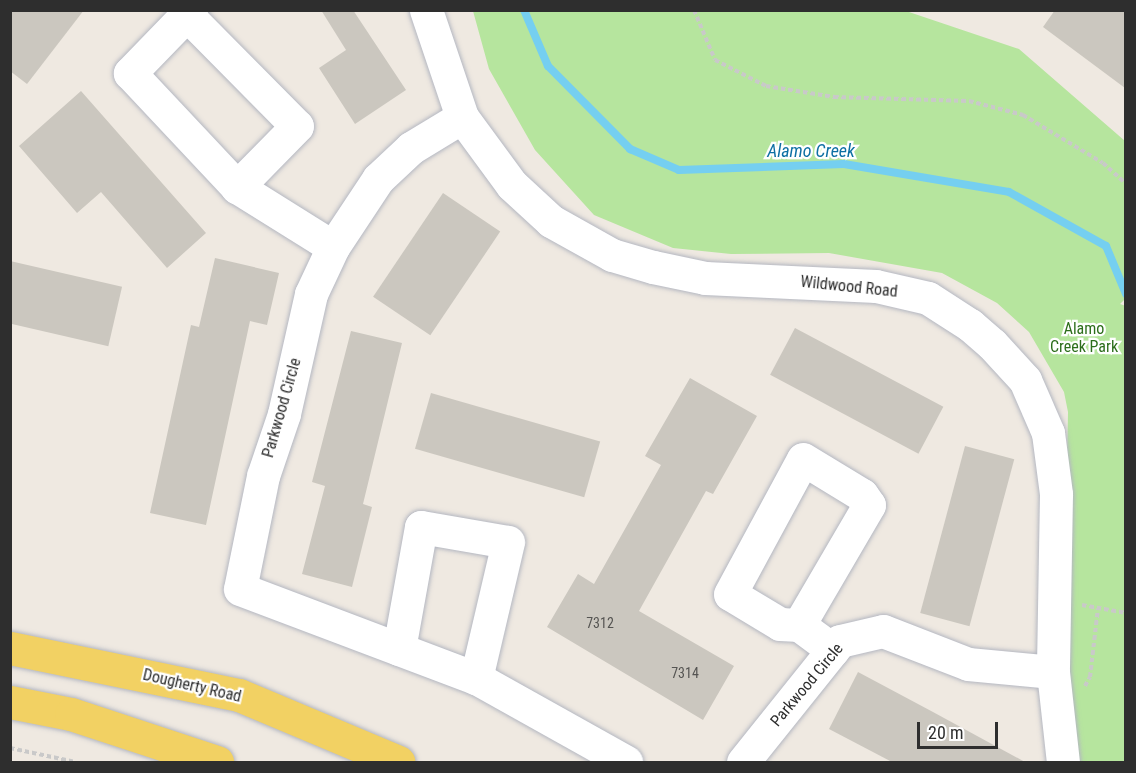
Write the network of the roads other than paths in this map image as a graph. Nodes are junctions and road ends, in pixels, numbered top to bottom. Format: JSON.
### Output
{"nodes":[{"id":1,"x":426,"y":10,"type":"edge"},
{"id":2,"x":189,"y":13,"type":"edge"},
{"id":3,"x":462,"y":117,"type":"junction"},
{"id":4,"x":237,"y":187,"type":"junction"},
{"id":5,"x":333,"y":247,"type":"junction"},
{"id":6,"x":799,"y":625,"type":"junction"},
{"id":7,"x":10,"y":648,"type":"edge"},
{"id":8,"x":399,"y":649,"type":"junction"},
{"id":9,"x":833,"y":650,"type":"junction"},
{"id":10,"x":1053,"y":672,"type":"junction"},
{"id":11,"x":476,"y":678,"type":"junction"},
{"id":12,"x":10,"y":702,"type":"edge"},
{"id":13,"x":748,"y":761,"type":"edge"},
{"id":14,"x":217,"y":762,"type":"edge"},
{"id":15,"x":398,"y":762,"type":"edge"},
{"id":16,"x":626,"y":762,"type":"edge"},
{"id":17,"x":1063,"y":762,"type":"edge"}],
"edges":[{"from":1,"to":3,"type":"street","name":"Wildwood Road"},
{"from":2,"to":4,"type":"street"},
{"from":2,"to":4,"type":"street"},
{"from":3,"to":5,"type":"street","name":"Parkwood Circle"},
{"from":3,"to":10,"type":"street","name":"Wildwood Road"},
{"from":4,"to":5,"type":"street"},
{"from":5,"to":8,"type":"street","name":"Parkwood Circle"},
{"from":6,"to":6,"type":"street"},
{"from":6,"to":9,"type":"street"},
{"from":7,"to":15,"type":"main road","name":"Dougherty Road"},
{"from":8,"to":11,"type":"street","name":"Parkwood Circle"},
{"from":8,"to":11,"type":"street"},
{"from":9,"to":10,"type":"street","name":"Parkwood Circle"},
{"from":9,"to":13,"type":"street","name":"Parkwood Circle"},
{"from":10,"to":17,"type":"street","name":"Wildwood Road"},
{"from":11,"to":16,"type":"street","name":"Parkwood Circle"},
{"from":12,"to":14,"type":"main road"}]}
